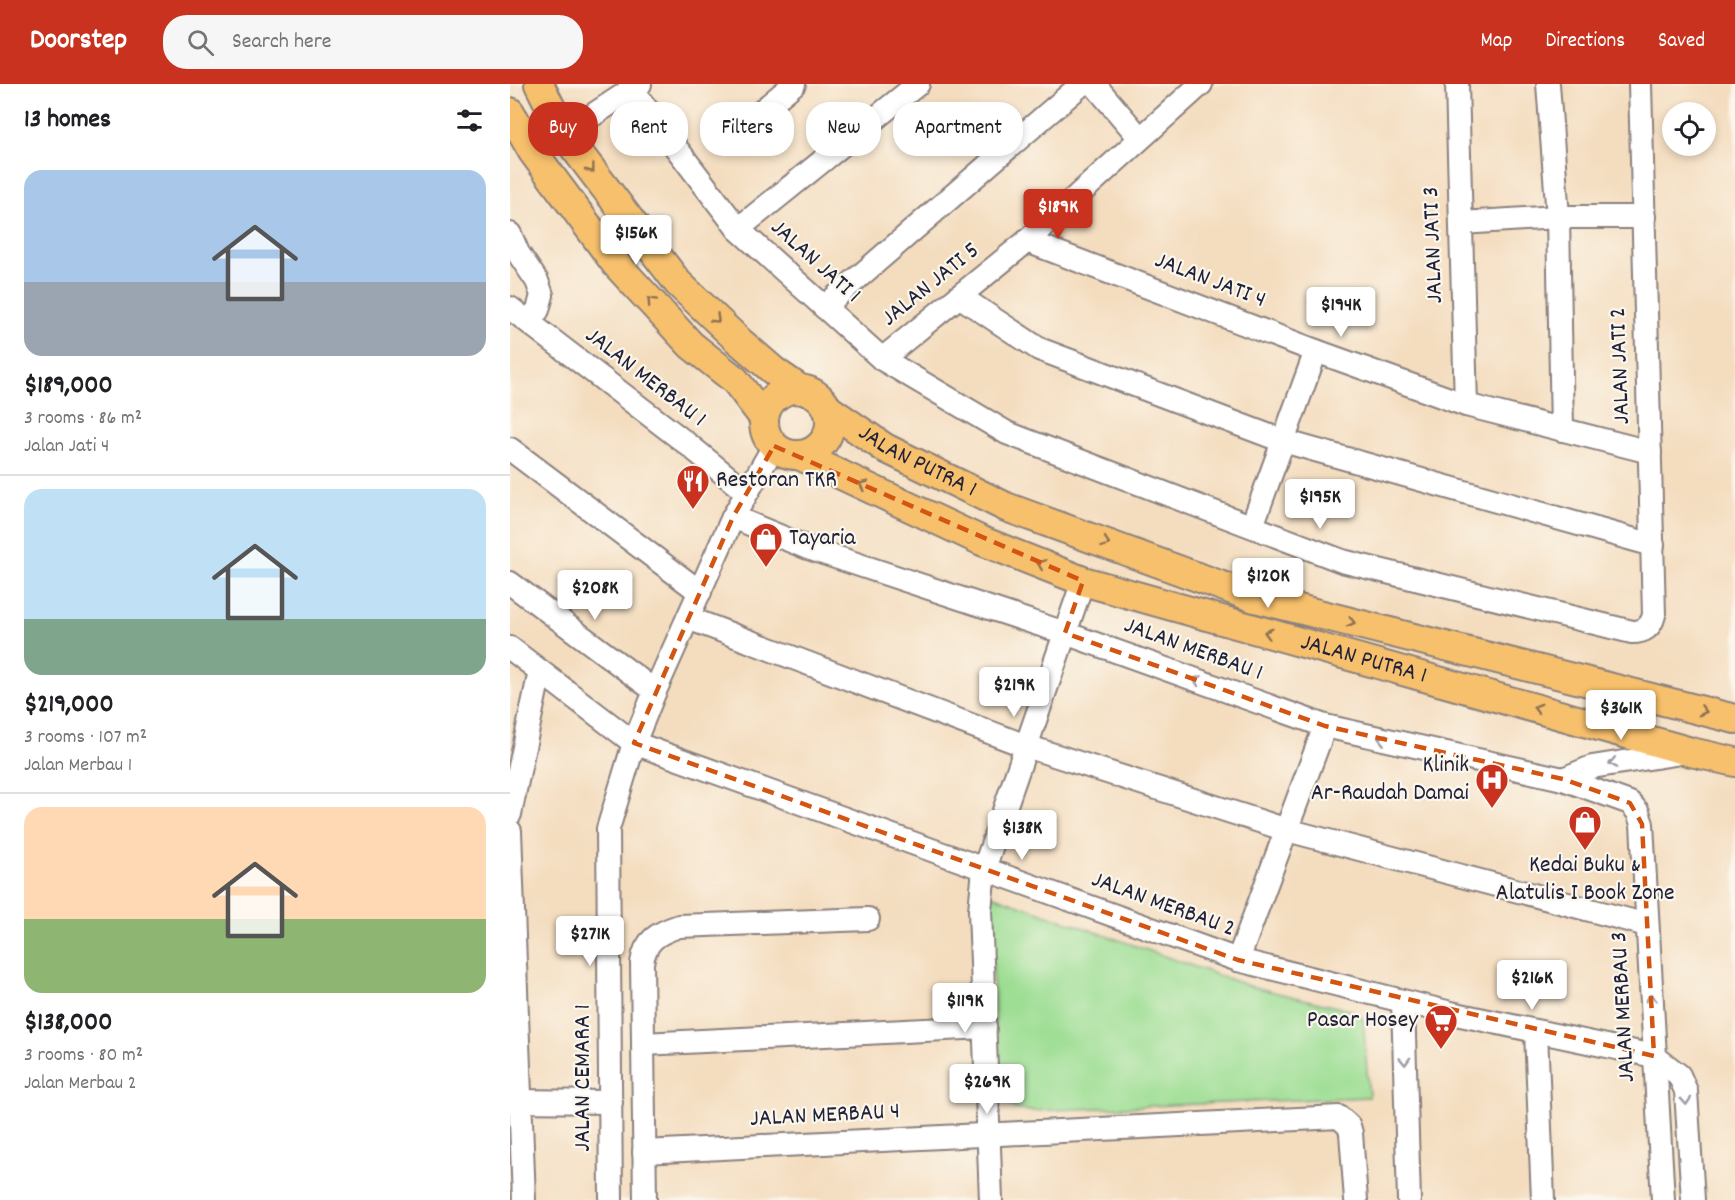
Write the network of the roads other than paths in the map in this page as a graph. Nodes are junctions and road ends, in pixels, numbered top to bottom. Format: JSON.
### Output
{"nodes":[{"id":1,"x":539,"y":84,"type":"edge"},
{"id":2,"x":794,"y":84,"type":"edge"},
{"id":3,"x":918,"y":84,"type":"edge"},
{"id":4,"x":1082,"y":84,"type":"edge"},
{"id":5,"x":1094,"y":84,"type":"edge"},
{"id":6,"x":1201,"y":84,"type":"edge"},
{"id":7,"x":1456,"y":84,"type":"edge"},
{"id":8,"x":1548,"y":84,"type":"edge"},
{"id":9,"x":1640,"y":84,"type":"edge"},
{"id":10,"x":634,"y":86,"type":"edge"},
{"id":11,"x":548,"y":102,"type":"edge"},
{"id":12,"x":772,"y":102,"type":"edge"},
{"id":13,"x":598,"y":111,"type":"edge"},
{"id":14,"x":510,"y":112,"type":"edge"},
{"id":15,"x":1140,"y":138,"type":"junction"},
{"id":16,"x":528,"y":143,"type":"edge"},
{"id":17,"x":536,"y":156,"type":"edge"},
{"id":18,"x":581,"y":156,"type":"edge"},
{"id":19,"x":1558,"y":217,"type":"junction"},
{"id":20,"x":1644,"y":217,"type":"junction"},
{"id":21,"x":1461,"y":223,"type":"junction"},
{"id":22,"x":738,"y":229,"type":"junction"},
{"id":23,"x":510,"y":234,"type":"edge"},
{"id":24,"x":1027,"y":241,"type":"junction"},
{"id":25,"x":959,"y":296,"type":"junction"},
{"id":26,"x":824,"y":307,"type":"junction"},
{"id":27,"x":515,"y":312,"type":"edge"},
{"id":28,"x":1316,"y":351,"type":"junction"},
{"id":29,"x":882,"y":359,"type":"junction"},
{"id":30,"x":801,"y":390,"type":"junction"},
{"id":31,"x":1466,"y":405,"type":"junction"},
{"id":32,"x":828,"y":409,"type":"junction"},
{"id":33,"x":764,"y":418,"type":"junction"},
{"id":34,"x":1562,"y":430,"type":"junction"},
{"id":35,"x":1283,"y":441,"type":"junction"},
{"id":36,"x":774,"y":446,"type":"junction"},
{"id":37,"x":510,"y":449,"type":"edge"},
{"id":38,"x":1650,"y":452,"type":"junction"},
{"id":39,"x":801,"y":456,"type":"junction"},
{"id":40,"x":746,"y":492,"type":"junction"},
{"id":41,"x":733,"y":517,"type":"junction"},
{"id":42,"x":1252,"y":526,"type":"junction"},
{"id":43,"x":1653,"y":545,"type":"junction"},
{"id":44,"x":1083,"y":581,"type":"junction"},
{"id":45,"x":510,"y":584,"type":"edge"},
{"id":46,"x":700,"y":592,"type":"junction"},
{"id":47,"x":688,"y":618,"type":"junction"},
{"id":48,"x":1632,"y":632,"type":"joint"},
{"id":49,"x":1065,"y":633,"type":"junction"},
{"id":50,"x":510,"y":648,"type":"edge"},
{"id":51,"x":540,"y":671,"type":"junction"},
{"id":52,"x":655,"y":691,"type":"junction"},
{"id":53,"x":1735,"y":719,"type":"edge"},
{"id":54,"x":1325,"y":726,"type":"junction"},
{"id":55,"x":634,"y":743,"type":"junction"},
{"id":56,"x":1026,"y":746,"type":"junction"},
{"id":57,"x":1691,"y":752,"type":"junction"},
{"id":58,"x":1735,"y":762,"type":"edge"},
{"id":59,"x":1563,"y":779,"type":"junction"},
{"id":60,"x":1638,"y":812,"type":"joint"},
{"id":61,"x":510,"y":814,"type":"edge"},
{"id":62,"x":1287,"y":830,"type":"junction"},
{"id":63,"x":510,"y":831,"type":"edge"},
{"id":64,"x":984,"y":869,"type":"junction"},
{"id":65,"x":868,"y":920,"type":"dead end"},
{"id":66,"x":1647,"y":926,"type":"junction"},
{"id":67,"x":1238,"y":960,"type":"junction"},
{"id":68,"x":1403,"y":1002,"type":"junction"},
{"id":69,"x":985,"y":1027,"type":"junction"},
{"id":70,"x":1536,"y":1032,"type":"junction"},
{"id":71,"x":643,"y":1044,"type":"junction"},
{"id":72,"x":1654,"y":1056,"type":"junction"},
{"id":73,"x":516,"y":1101,"type":"edge"},
{"id":74,"x":612,"y":1102,"type":"junction"},
{"id":75,"x":989,"y":1136,"type":"junction"},
{"id":76,"x":644,"y":1152,"type":"junction"},
{"id":77,"x":524,"y":1200,"type":"edge"},
{"id":78,"x":611,"y":1200,"type":"edge"},
{"id":79,"x":645,"y":1200,"type":"edge"},
{"id":80,"x":991,"y":1200,"type":"edge"},
{"id":81,"x":1356,"y":1200,"type":"edge"},
{"id":82,"x":1409,"y":1200,"type":"edge"},
{"id":83,"x":1543,"y":1200,"type":"edge"},
{"id":84,"x":1663,"y":1200,"type":"edge"},
{"id":85,"x":1694,"y":1200,"type":"edge"}],
"edges":[{"from":1,"to":11,"type":"main road"},
{"from":2,"to":12,"type":"street"},
{"from":3,"to":22,"type":"street"},
{"from":4,"to":26,"type":"street"},
{"from":5,"to":15,"type":"street"},
{"from":6,"to":15,"type":"street","name":"JALAN JATI 5"},
{"from":7,"to":21,"type":"street","name":"JALAN JATI 3"},
{"from":8,"to":19,"type":"street"},
{"from":9,"to":20,"type":"street","name":"JALAN JATI 2"},
{"from":10,"to":13,"type":"street"},
{"from":10,"to":22,"type":"street","name":"JALAN JATI 1"},
{"from":14,"to":16,"type":"main road"},
{"from":15,"to":24,"type":"street","name":"JALAN JATI 5"},
{"from":33,"to":17,"type":"main road","one_way":true},
{"from":18,"to":30,"type":"main road","one_way":true},
{"from":19,"to":20,"type":"street"},
{"from":19,"to":21,"type":"street"},
{"from":19,"to":34,"type":"street"},
{"from":20,"to":38,"type":"street","name":"JALAN JATI 2"},
{"from":21,"to":31,"type":"street","name":"JALAN JATI 3"},
{"from":22,"to":26,"type":"street","name":"JALAN JATI 1"},
{"from":23,"to":27,"type":"street"},
{"from":24,"to":25,"type":"street","name":"JALAN JATI 5"},
{"from":24,"to":28,"type":"street","name":"JALAN JATI 4"},
{"from":25,"to":29,"type":"street","name":"JALAN JATI 5"},
{"from":25,"to":35,"type":"street"},
{"from":26,"to":29,"type":"street","name":"JALAN JATI 1"},
{"from":27,"to":40,"type":"street","name":"JALAN MERBAU 1"},
{"from":28,"to":31,"type":"street","name":"JALAN JATI 4"},
{"from":28,"to":35,"type":"street"},
{"from":29,"to":42,"type":"street","name":"JALAN JATI 1"},
{"from":30,"to":32,"type":"main road"},
{"from":30,"to":33,"type":"main road"},
{"from":31,"to":34,"type":"street","name":"JALAN JATI 4"},
{"from":32,"to":39,"type":"main road"},
{"from":32,"to":53,"type":"main road","name":"JALAN PUTRA 1","one_way":true},
{"from":33,"to":36,"type":"main road"},
{"from":34,"to":38,"type":"street","name":"JALAN JATI 4"},
{"from":35,"to":42,"type":"street"},
{"from":35,"to":43,"type":"street"},
{"from":36,"to":39,"type":"main road"},
{"from":36,"to":40,"type":"street","name":"JALAN CEMARA 1"},
{"from":37,"to":46,"type":"street"},
{"from":38,"to":43,"type":"street","name":"JALAN JATI 2"},
{"from":44,"to":39,"type":"main road","name":"JALAN PUTRA 1","one_way":true},
{"from":40,"to":41,"type":"street","name":"JALAN CEMARA 1"},
{"from":41,"to":46,"type":"street","name":"JALAN CEMARA 1"},
{"from":41,"to":49,"type":"street","name":"JALAN MERBAU 1"},
{"from":42,"to":48,"type":"street","name":"JALAN JATI 1"},
{"from":43,"to":48,"type":"street","name":"JALAN JATI 2"},
{"from":44,"to":49,"type":"street"},
{"from":57,"to":44,"type":"main road","name":"JALAN PUTRA 1","one_way":true},
{"from":45,"to":52,"type":"street"},
{"from":46,"to":47,"type":"street","name":"JALAN CEMARA 1"},
{"from":47,"to":52,"type":"street","name":"JALAN CEMARA 1"},
{"from":47,"to":56,"type":"street"},
{"from":54,"to":49,"type":"street","name":"JALAN MERBAU 1","one_way":true},
{"from":49,"to":56,"type":"street"},
{"from":50,"to":51,"type":"street","name":"JALAN MERBAU 2"},
{"from":51,"to":55,"type":"street","name":"JALAN MERBAU 2"},
{"from":51,"to":61,"type":"street"},
{"from":52,"to":55,"type":"street","name":"JALAN CEMARA 1"},
{"from":59,"to":54,"type":"street","name":"JALAN MERBAU 1","one_way":true},
{"from":54,"to":62,"type":"street"},
{"from":55,"to":64,"type":"street","name":"JALAN MERBAU 2"},
{"from":55,"to":74,"type":"street","name":"JALAN CEMARA 1"},
{"from":56,"to":62,"type":"street"},
{"from":56,"to":64,"type":"street"},
{"from":57,"to":58,"type":"main road","name":"JALAN PUTRA 1"},
{"from":57,"to":59,"type":"street","one_way":true},
{"from":59,"to":60,"type":"street","name":"JALAN MERBAU 1"},
{"from":60,"to":66,"type":"street","name":"JALAN MERBAU 3"},
{"from":62,"to":66,"type":"street"},
{"from":62,"to":67,"type":"street"},
{"from":63,"to":73,"type":"street"},
{"from":64,"to":67,"type":"street","name":"JALAN MERBAU 2"},
{"from":64,"to":69,"type":"street"},
{"from":65,"to":71,"type":"street"},
{"from":72,"to":66,"type":"street","name":"JALAN MERBAU 3","one_way":true},
{"from":67,"to":68,"type":"street","name":"JALAN MERBAU 2"},
{"from":68,"to":70,"type":"street","name":"JALAN MERBAU 2"},
{"from":68,"to":82,"type":"street","one_way":true},
{"from":69,"to":71,"type":"street"},
{"from":69,"to":75,"type":"street"},
{"from":70,"to":72,"type":"street","name":"JALAN MERBAU 2"},
{"from":70,"to":83,"type":"street"},
{"from":71,"to":76,"type":"street"},
{"from":72,"to":84,"type":"street","name":"JALAN MERBAU 3"},
{"from":72,"to":85,"type":"street","one_way":true},
{"from":73,"to":74,"type":"street"},
{"from":73,"to":77,"type":"street"},
{"from":74,"to":78,"type":"street","name":"JALAN CEMARA 1"},
{"from":75,"to":76,"type":"street","name":"JALAN MERBAU 4"},
{"from":75,"to":80,"type":"street"},
{"from":75,"to":81,"type":"street","name":"JALAN MERBAU 4"},
{"from":76,"to":79,"type":"street"}]}
